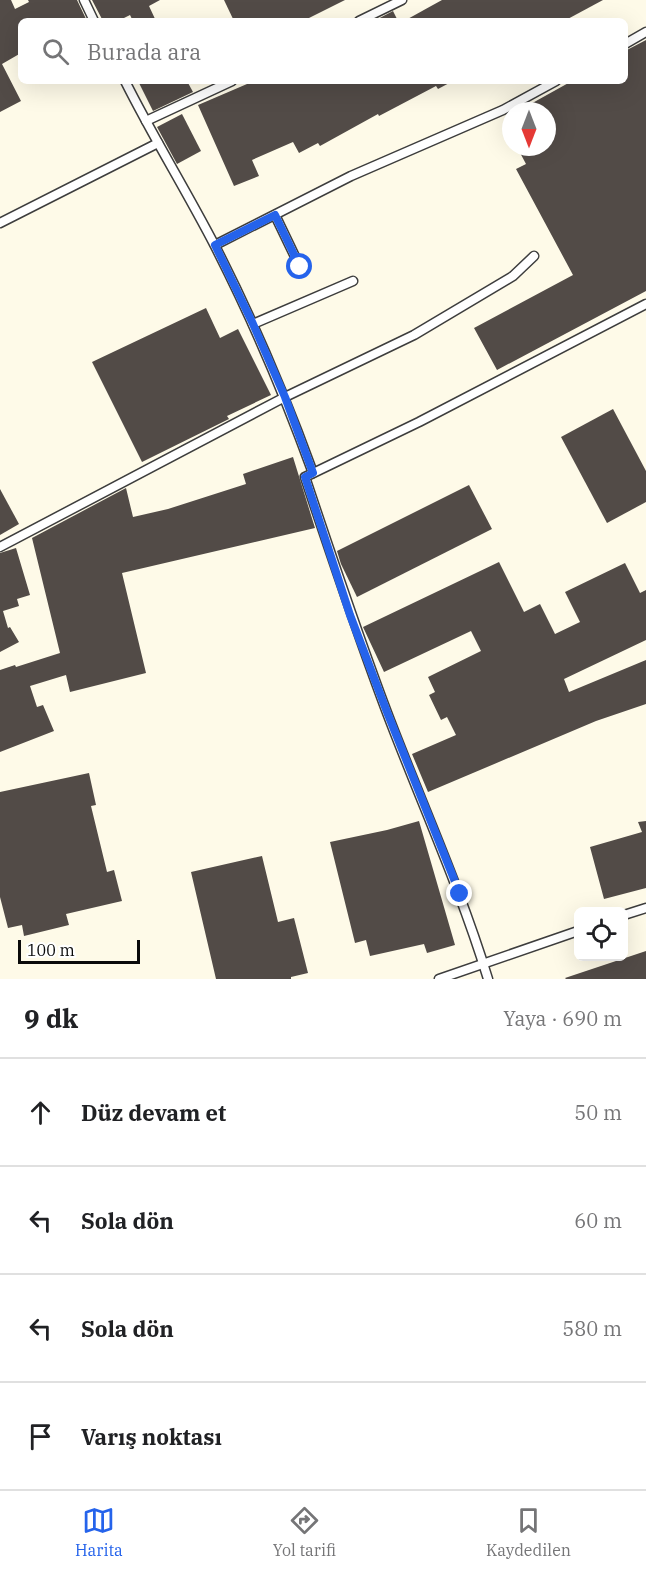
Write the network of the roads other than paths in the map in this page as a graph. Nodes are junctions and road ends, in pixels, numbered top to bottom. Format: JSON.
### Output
{"nodes":[{"id":1,"x":84,"y":0,"type":"edge"},
{"id":2,"x":402,"y":0,"type":"edge"},
{"id":3,"x":93,"y":18,"type":"edge"},
{"id":4,"x":365,"y":18,"type":"edge"},
{"id":5,"x":646,"y":32,"type":"edge"},
{"id":6,"x":628,"y":42,"type":"edge"},
{"id":7,"x":127,"y":84,"type":"edge"},
{"id":8,"x":226,"y":84,"type":"edge"},
{"id":9,"x":551,"y":84,"type":"edge"},
{"id":10,"x":146,"y":121,"type":"junction"},
{"id":11,"x":158,"y":143,"type":"junction"},
{"id":12,"x":275,"y":215,"type":"junction"},
{"id":13,"x":0,"y":223,"type":"edge"},
{"id":14,"x":215,"y":245,"type":"junction"},
{"id":15,"x":534,"y":256,"type":"dead end"},
{"id":16,"x":300,"y":267,"type":"dead end"},
{"id":17,"x":353,"y":281,"type":"dead end"},
{"id":18,"x":646,"y":304,"type":"edge"},
{"id":19,"x":253,"y":324,"type":"junction"},
{"id":20,"x":285,"y":397,"type":"junction"},
{"id":21,"x":313,"y":473,"type":"junction"},
{"id":22,"x":0,"y":547,"type":"edge"},
{"id":23,"x":646,"y":908,"type":"edge"},
{"id":24,"x":628,"y":914,"type":"edge"},
{"id":25,"x":574,"y":933,"type":"edge"},
{"id":26,"x":484,"y":963,"type":"junction"},
{"id":27,"x":440,"y":979,"type":"edge"},
{"id":28,"x":489,"y":979,"type":"edge"}],
"edges":[{"from":1,"to":3,"type":"street"},
{"from":2,"to":4,"type":"street"},
{"from":5,"to":6,"type":"street"},
{"from":7,"to":10,"type":"street"},
{"from":8,"to":10,"type":"street"},
{"from":9,"to":12,"type":"street"},
{"from":10,"to":11,"type":"street"},
{"from":11,"to":13,"type":"street"},
{"from":11,"to":14,"type":"street"},
{"from":12,"to":14,"type":"street"},
{"from":12,"to":16,"type":"street"},
{"from":14,"to":19,"type":"street"},
{"from":15,"to":20,"type":"street"},
{"from":17,"to":19,"type":"street"},
{"from":18,"to":21,"type":"street"},
{"from":19,"to":20,"type":"street"},
{"from":20,"to":21,"type":"street"},
{"from":20,"to":22,"type":"street"},
{"from":21,"to":26,"type":"street"},
{"from":23,"to":24,"type":"street"},
{"from":25,"to":26,"type":"street"},
{"from":26,"to":27,"type":"street"},
{"from":26,"to":28,"type":"street"}]}
